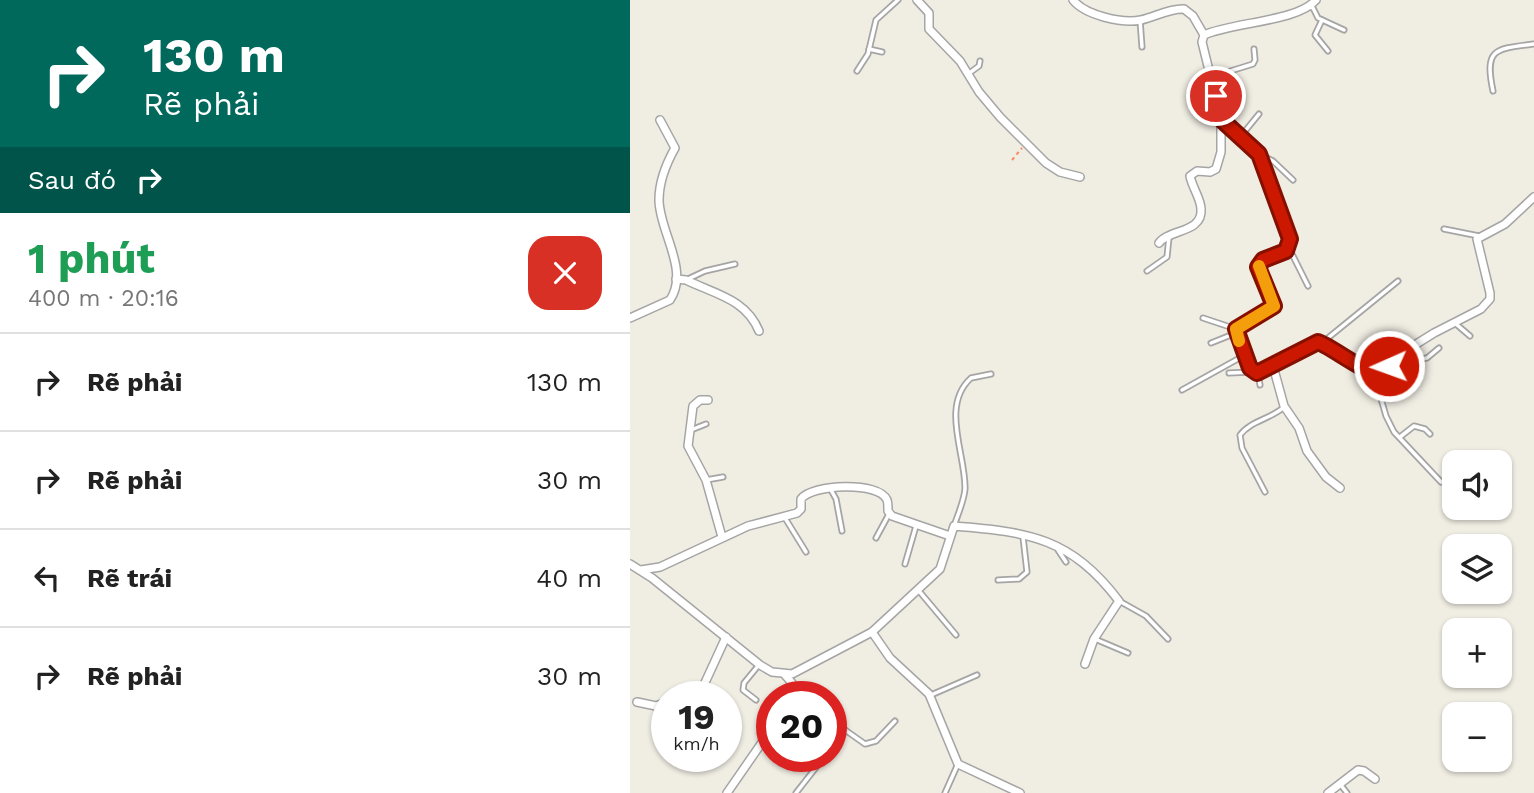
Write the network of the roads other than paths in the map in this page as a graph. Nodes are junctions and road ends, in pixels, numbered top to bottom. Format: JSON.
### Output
{"nodes":[{"id":1,"x":898,"y":0,"type":"edge"},
{"id":2,"x":917,"y":0,"type":"edge"},
{"id":3,"x":1073,"y":0,"type":"edge"},
{"id":4,"x":1316,"y":0,"type":"edge"},
{"id":5,"x":1308,"y":7,"type":"junction"},
{"id":6,"x":1140,"y":20,"type":"junction"},
{"id":7,"x":1322,"y":20,"type":"junction"},
{"id":8,"x":1344,"y":30,"type":"dead end"},
{"id":9,"x":1204,"y":35,"type":"junction"},
{"id":10,"x":1534,"y":44,"type":"edge"},
{"id":11,"x":1142,"y":47,"type":"dead end"},
{"id":12,"x":1254,"y":48,"type":"dead end"},
{"id":13,"x":869,"y":49,"type":"junction"},
{"id":14,"x":1328,"y":51,"type":"dead end"},
{"id":15,"x":883,"y":52,"type":"dead end"},
{"id":16,"x":980,"y":61,"type":"dead end"},
{"id":17,"x":858,"y":71,"type":"dead end"},
{"id":18,"x":968,"y":74,"type":"junction"},
{"id":19,"x":1211,"y":77,"type":"junction"},
{"id":20,"x":1493,"y":91,"type":"dead end"},
{"id":21,"x":1259,"y":114,"type":"dead end"},
{"id":22,"x":1220,"y":116,"type":"junction"},
{"id":23,"x":660,"y":120,"type":"dead end"},
{"id":24,"x":1241,"y":136,"type":"junction"},
{"id":25,"x":1259,"y":154,"type":"junction"},
{"id":26,"x":1080,"y":177,"type":"dead end"},
{"id":27,"x":1293,"y":180,"type":"dead end"},
{"id":28,"x":1534,"y":197,"type":"edge"},
{"id":29,"x":1444,"y":229,"type":"dead end"},
{"id":30,"x":1169,"y":235,"type":"junction"},
{"id":31,"x":1479,"y":236,"type":"junction"},
{"id":32,"x":1159,"y":243,"type":"dead end"},
{"id":33,"x":1289,"y":248,"type":"junction"},
{"id":34,"x":735,"y":264,"type":"dead end"},
{"id":35,"x":1147,"y":271,"type":"dead end"},
{"id":36,"x":676,"y":279,"type":"junction"},
{"id":37,"x":686,"y":280,"type":"junction"},
{"id":38,"x":1398,"y":281,"type":"dead end"},
{"id":39,"x":1308,"y":286,"type":"dead end"},
{"id":40,"x":630,"y":317,"type":"edge"},
{"id":41,"x":1203,"y":318,"type":"dead end"},
{"id":42,"x":1455,"y":323,"type":"junction"},
{"id":43,"x":759,"y":331,"type":"dead end"},
{"id":44,"x":1236,"y":331,"type":"junction"},
{"id":45,"x":1469,"y":336,"type":"dead end"},
{"id":46,"x":1211,"y":343,"type":"dead end"},
{"id":47,"x":1322,"y":343,"type":"junction"},
{"id":48,"x":1439,"y":348,"type":"dead end"},
{"id":49,"x":1406,"y":351,"type":"junction"},
{"id":50,"x":1245,"y":355,"type":"junction"},
{"id":51,"x":1388,"y":362,"type":"junction"},
{"id":52,"x":1273,"y":366,"type":"junction"},
{"id":53,"x":1373,"y":371,"type":"junction"},
{"id":54,"x":1255,"y":372,"type":"junction"},
{"id":55,"x":1229,"y":373,"type":"dead end"},
{"id":56,"x":991,"y":374,"type":"dead end"},
{"id":57,"x":1260,"y":385,"type":"dead end"},
{"id":58,"x":1410,"y":386,"type":"dead end"},
{"id":59,"x":1182,"y":390,"type":"dead end"},
{"id":60,"x":708,"y":400,"type":"dead end"},
{"id":61,"x":1284,"y":406,"type":"junction"},
{"id":62,"x":706,"y":424,"type":"dead end"},
{"id":63,"x":689,"y":430,"type":"junction"},
{"id":64,"x":1430,"y":434,"type":"dead end"},
{"id":65,"x":1399,"y":438,"type":"junction"},
{"id":66,"x":723,"y":477,"type":"dead end"},
{"id":67,"x":706,"y":480,"type":"junction"},
{"id":68,"x":1441,"y":482,"type":"dead end"},
{"id":69,"x":830,"y":488,"type":"junction"},
{"id":70,"x":1340,"y":488,"type":"dead end"},
{"id":71,"x":1265,"y":492,"type":"dead end"},
{"id":72,"x":890,"y":514,"type":"junction"},
{"id":73,"x":785,"y":518,"type":"junction"},
{"id":74,"x":917,"y":524,"type":"junction"},
{"id":75,"x":954,"y":526,"type":"junction"},
{"id":76,"x":842,"y":531,"type":"dead end"},
{"id":77,"x":950,"y":536,"type":"junction"},
{"id":78,"x":1023,"y":536,"type":"junction"},
{"id":79,"x":722,"y":537,"type":"junction"},
{"id":80,"x":877,"y":538,"type":"dead end"},
{"id":81,"x":1054,"y":543,"type":"junction"},
{"id":82,"x":806,"y":552,"type":"dead end"},
{"id":83,"x":1066,"y":562,"type":"dead end"},
{"id":84,"x":630,"y":564,"type":"edge"},
{"id":85,"x":905,"y":565,"type":"dead end"},
{"id":86,"x":660,"y":567,"type":"junction"},
{"id":87,"x":641,"y":570,"type":"junction"},
{"id":88,"x":652,"y":578,"type":"junction"},
{"id":89,"x":998,"y":580,"type":"dead end"},
{"id":90,"x":919,"y":591,"type":"junction"},
{"id":91,"x":1119,"y":601,"type":"junction"},
{"id":92,"x":872,"y":632,"type":"junction"},
{"id":93,"x":956,"y":635,"type":"dead end"},
{"id":94,"x":726,"y":638,"type":"junction"},
{"id":95,"x":1094,"y":639,"type":"junction"},
{"id":96,"x":1168,"y":639,"type":"dead end"},
{"id":97,"x":1128,"y":653,"type":"dead end"},
{"id":98,"x":1085,"y":664,"type":"dead end"},
{"id":99,"x":760,"y":665,"type":"junction"},
{"id":100,"x":785,"y":675,"type":"junction"},
{"id":101,"x":977,"y":675,"type":"dead end"},
{"id":102,"x":706,"y":681,"type":"edge"},
{"id":103,"x":789,"y":681,"type":"edge"},
{"id":104,"x":930,"y":696,"type":"junction"},
{"id":105,"x":756,"y":700,"type":"dead end"},
{"id":106,"x":637,"y":702,"type":"dead end"},
{"id":107,"x":651,"y":705,"type":"edge"},
{"id":108,"x":895,"y":721,"type":"dead end"},
{"id":109,"x":847,"y":731,"type":"edge"},
{"id":110,"x":756,"y":751,"type":"edge"},
{"id":111,"x":958,"y":764,"type":"junction"},
{"id":112,"x":812,"y":772,"type":"edge"},
{"id":113,"x":1375,"y":779,"type":"dead end"},
{"id":114,"x":1339,"y":783,"type":"junction"},
{"id":115,"x":727,"y":793,"type":"edge"},
{"id":116,"x":796,"y":793,"type":"edge"},
{"id":117,"x":945,"y":793,"type":"edge"},
{"id":118,"x":1020,"y":793,"type":"edge"},
{"id":119,"x":1328,"y":793,"type":"edge"},
{"id":120,"x":1347,"y":793,"type":"edge"}],
"edges":[{"from":1,"to":13,"type":"lane"},
{"from":2,"to":18,"type":"street"},
{"from":3,"to":6,"type":"street"},
{"from":4,"to":5,"type":"street"},
{"from":5,"to":7,"type":"lane"},
{"from":5,"to":9,"type":"street"},
{"from":6,"to":9,"type":"street"},
{"from":6,"to":11,"type":"lane"},
{"from":7,"to":8,"type":"lane"},
{"from":7,"to":14,"type":"lane"},
{"from":9,"to":19,"type":"street"},
{"from":10,"to":20,"type":"lane"},
{"from":12,"to":19,"type":"lane"},
{"from":13,"to":15,"type":"lane"},
{"from":13,"to":17,"type":"lane"},
{"from":16,"to":18,"type":"lane"},
{"from":18,"to":26,"type":"street"},
{"from":19,"to":22,"type":"street"},
{"from":21,"to":24,"type":"lane"},
{"from":22,"to":24,"type":"street"},
{"from":22,"to":30,"type":"street"},
{"from":23,"to":36,"type":"street"},
{"from":24,"to":25,"type":"street"},
{"from":25,"to":27,"type":"lane"},
{"from":25,"to":33,"type":"street"},
{"from":28,"to":31,"type":"street"},
{"from":29,"to":31,"type":"lane"},
{"from":30,"to":32,"type":"street"},
{"from":30,"to":35,"type":"lane"},
{"from":31,"to":42,"type":"street"},
{"from":33,"to":39,"type":"lane"},
{"from":33,"to":44,"type":"street"},
{"from":34,"to":37,"type":"lane"},
{"from":36,"to":37,"type":"street"},
{"from":36,"to":40,"type":"street"},
{"from":37,"to":43,"type":"street"},
{"from":38,"to":47,"type":"lane"},
{"from":41,"to":44,"type":"lane"},
{"from":42,"to":45,"type":"lane"},
{"from":42,"to":49,"type":"street"},
{"from":44,"to":46,"type":"lane"},
{"from":44,"to":50,"type":"street"},
{"from":47,"to":52,"type":"street"},
{"from":47,"to":53,"type":"street"},
{"from":48,"to":49,"type":"lane"},
{"from":49,"to":51,"type":"street"},
{"from":50,"to":54,"type":"street"},
{"from":50,"to":59,"type":"lane"},
{"from":51,"to":53,"type":"street"},
{"from":51,"to":58,"type":"lane"},
{"from":52,"to":54,"type":"street"},
{"from":52,"to":61,"type":"street"},
{"from":53,"to":65,"type":"lane"},
{"from":54,"to":55,"type":"lane"},
{"from":54,"to":57,"type":"lane"},
{"from":56,"to":75,"type":"lane"},
{"from":60,"to":63,"type":"street"},
{"from":61,"to":70,"type":"street"},
{"from":61,"to":71,"type":"lane"},
{"from":62,"to":63,"type":"lane"},
{"from":63,"to":67,"type":"street"},
{"from":64,"to":65,"type":"lane"},
{"from":65,"to":68,"type":"lane"},
{"from":66,"to":67,"type":"lane"},
{"from":67,"to":79,"type":"street"},
{"from":69,"to":72,"type":"street"},
{"from":69,"to":73,"type":"street"},
{"from":69,"to":76,"type":"lane"},
{"from":72,"to":74,"type":"street"},
{"from":72,"to":80,"type":"lane"},
{"from":73,"to":79,"type":"street"},
{"from":73,"to":82,"type":"lane"},
{"from":74,"to":77,"type":"street"},
{"from":74,"to":85,"type":"lane"},
{"from":75,"to":77,"type":"street"},
{"from":75,"to":78,"type":"street"},
{"from":77,"to":90,"type":"street"},
{"from":78,"to":81,"type":"street"},
{"from":78,"to":89,"type":"lane"},
{"from":79,"to":86,"type":"street"},
{"from":81,"to":83,"type":"lane"},
{"from":81,"to":91,"type":"street"},
{"from":84,"to":87,"type":"street"},
{"from":86,"to":87,"type":"street"},
{"from":86,"to":88,"type":"street"},
{"from":87,"to":88,"type":"street"},
{"from":88,"to":94,"type":"street"},
{"from":90,"to":92,"type":"street"},
{"from":90,"to":93,"type":"lane"},
{"from":91,"to":95,"type":"street"},
{"from":91,"to":96,"type":"lane"},
{"from":92,"to":100,"type":"street"},
{"from":92,"to":104,"type":"street"},
{"from":94,"to":99,"type":"street"},
{"from":94,"to":102,"type":"street"},
{"from":95,"to":97,"type":"lane"},
{"from":95,"to":98,"type":"street"},
{"from":99,"to":100,"type":"street"},
{"from":99,"to":105,"type":"lane"},
{"from":100,"to":103,"type":"street"},
{"from":101,"to":104,"type":"lane"},
{"from":104,"to":111,"type":"street"},
{"from":106,"to":107,"type":"street"},
{"from":108,"to":109,"type":"lane"},
{"from":110,"to":115,"type":"street"},
{"from":111,"to":117,"type":"lane"},
{"from":111,"to":118,"type":"street"},
{"from":112,"to":116,"type":"lane"},
{"from":113,"to":114,"type":"street"},
{"from":114,"to":119,"type":"street"},
{"from":114,"to":120,"type":"lane"}]}
